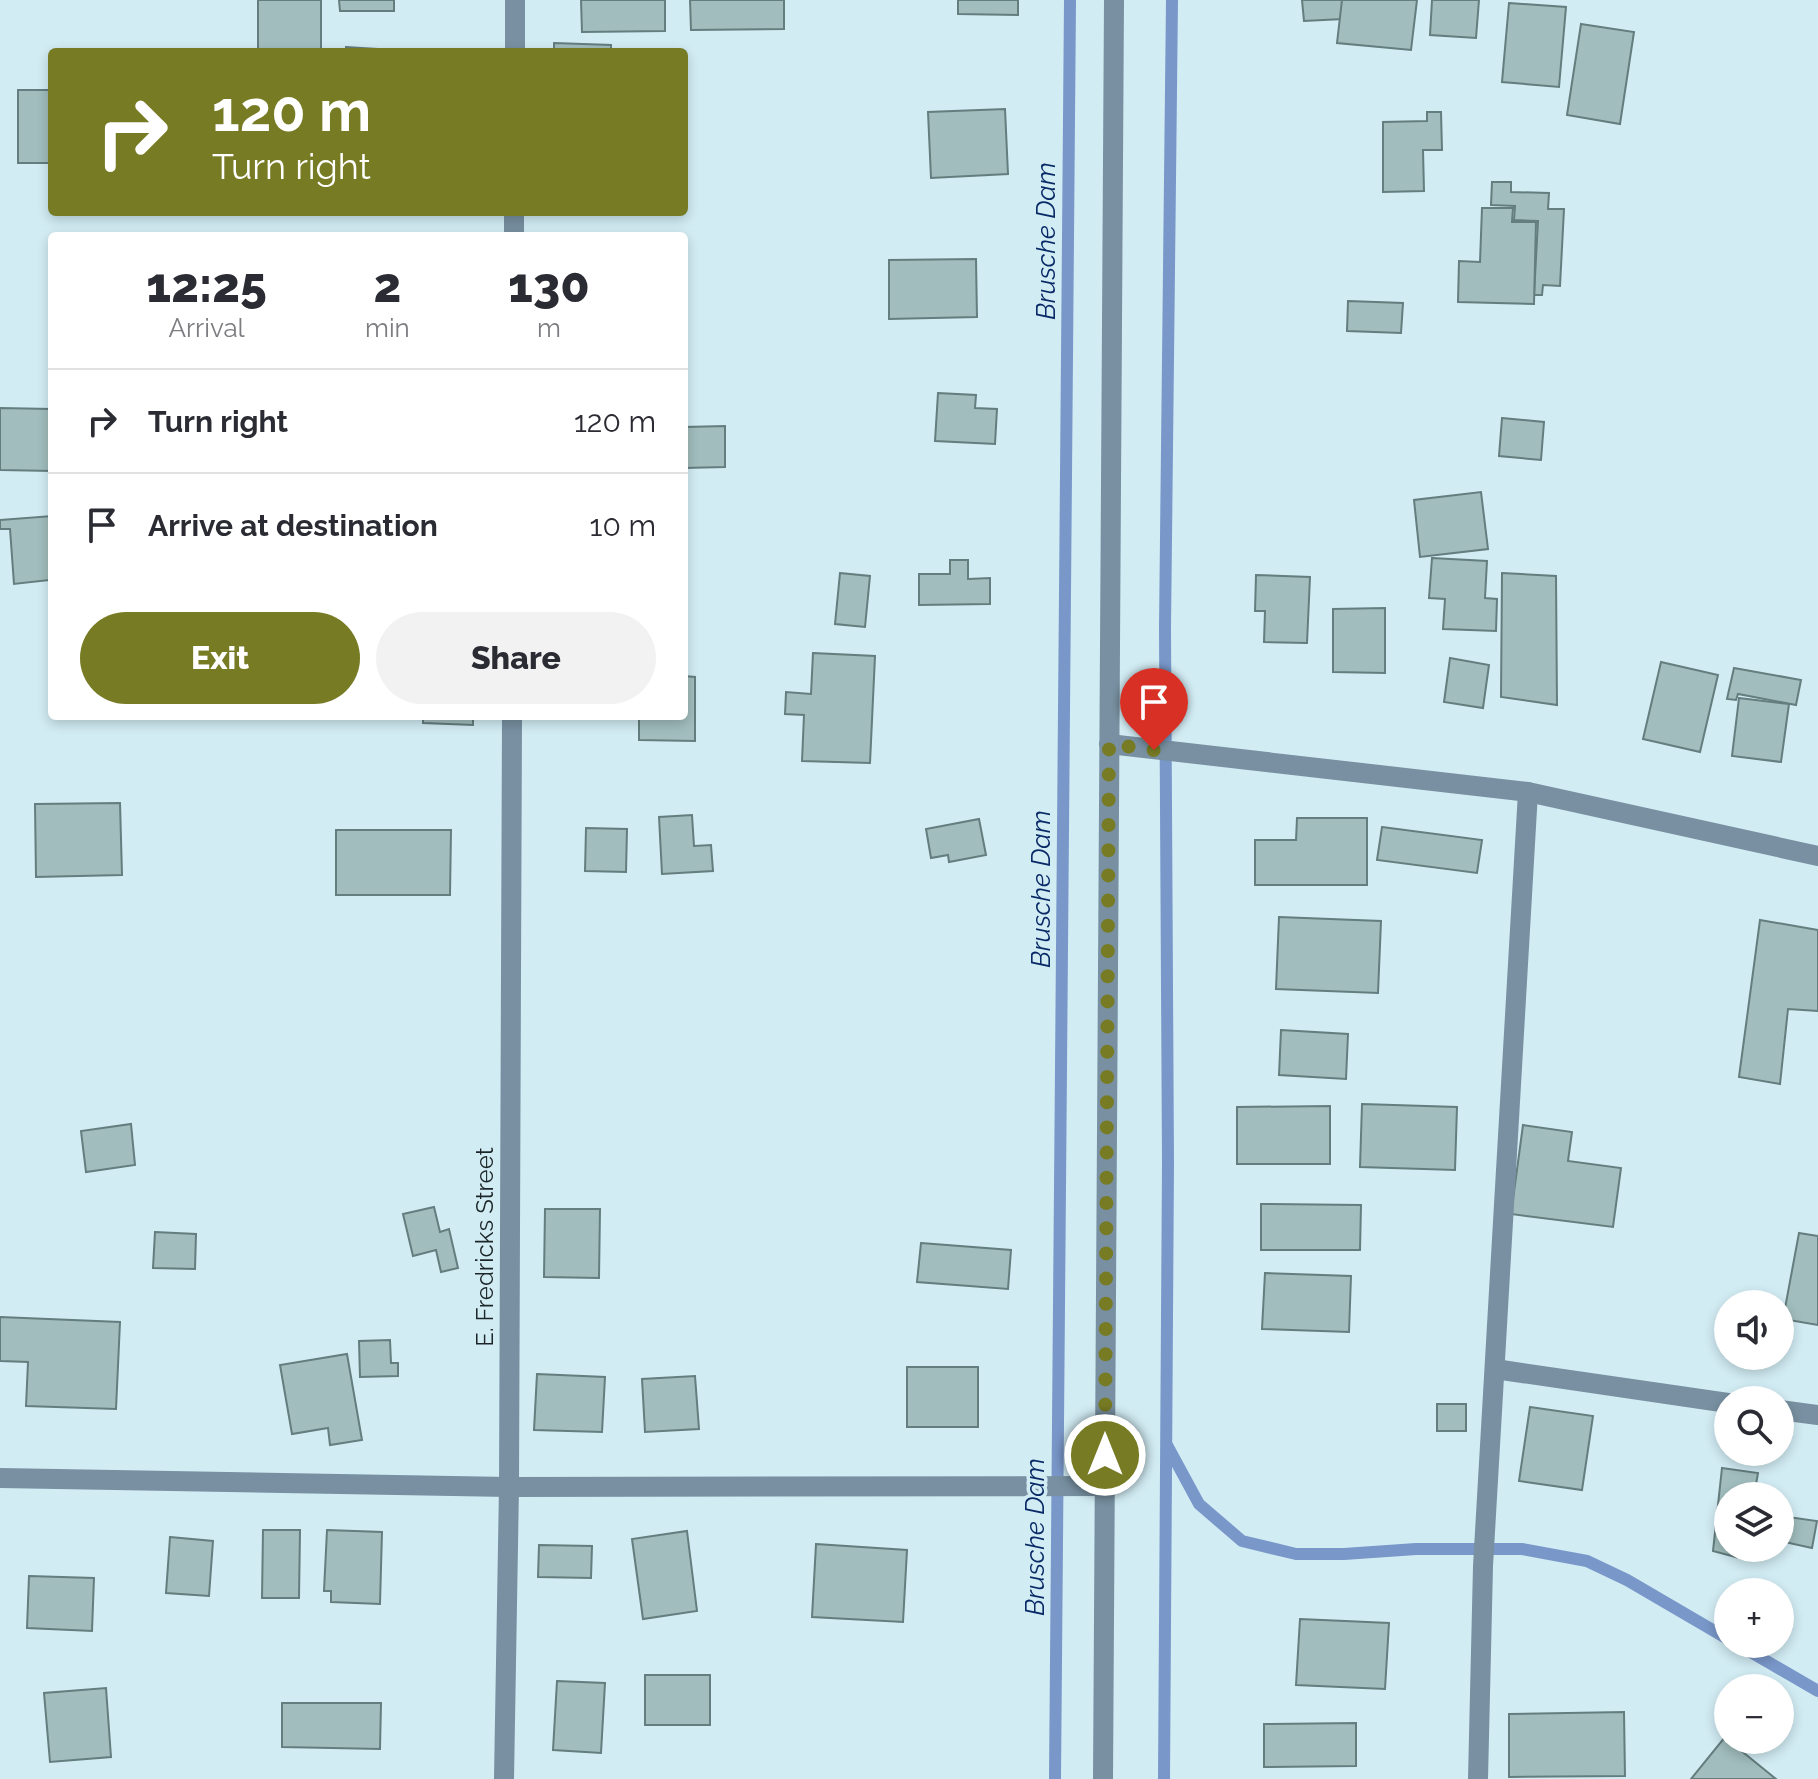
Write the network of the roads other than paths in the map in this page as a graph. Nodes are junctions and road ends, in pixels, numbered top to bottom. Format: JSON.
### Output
{"nodes":[{"id":1,"x":515,"y":0,"type":"edge"},
{"id":2,"x":1114,"y":0,"type":"edge"},
{"id":3,"x":515,"y":48,"type":"edge"},
{"id":4,"x":512,"y":720,"type":"edge"},
{"id":5,"x":1117,"y":745,"type":"junction"},
{"id":6,"x":1528,"y":792,"type":"junction"},
{"id":7,"x":1818,"y":856,"type":"edge"},
{"id":8,"x":1495,"y":1369,"type":"junction"},
{"id":9,"x":1714,"y":1401,"type":"edge"},
{"id":10,"x":1794,"y":1412,"type":"edge"},
{"id":11,"x":1818,"y":1415,"type":"edge"},
{"id":12,"x":0,"y":1478,"type":"edge"},
{"id":13,"x":1104,"y":1486,"type":"junction"},
{"id":14,"x":509,"y":1487,"type":"junction"},
{"id":15,"x":504,"y":1779,"type":"edge"},
{"id":16,"x":1103,"y":1779,"type":"edge"},
{"id":17,"x":1478,"y":1779,"type":"edge"}],
"edges":[{"from":1,"to":3,"type":"street"},
{"from":2,"to":5,"type":"street"},
{"from":4,"to":14,"type":"street","name":"E. Fredricks Street"},
{"from":5,"to":6,"type":"street"},
{"from":5,"to":13,"type":"street"},
{"from":6,"to":7,"type":"street"},
{"from":6,"to":8,"type":"street"},
{"from":8,"to":9,"type":"street"},
{"from":8,"to":17,"type":"street"},
{"from":10,"to":11,"type":"street"},
{"from":12,"to":14,"type":"street"},
{"from":13,"to":14,"type":"street"},
{"from":13,"to":16,"type":"street"},
{"from":14,"to":15,"type":"street","name":"E. Fredricks Street"}]}
